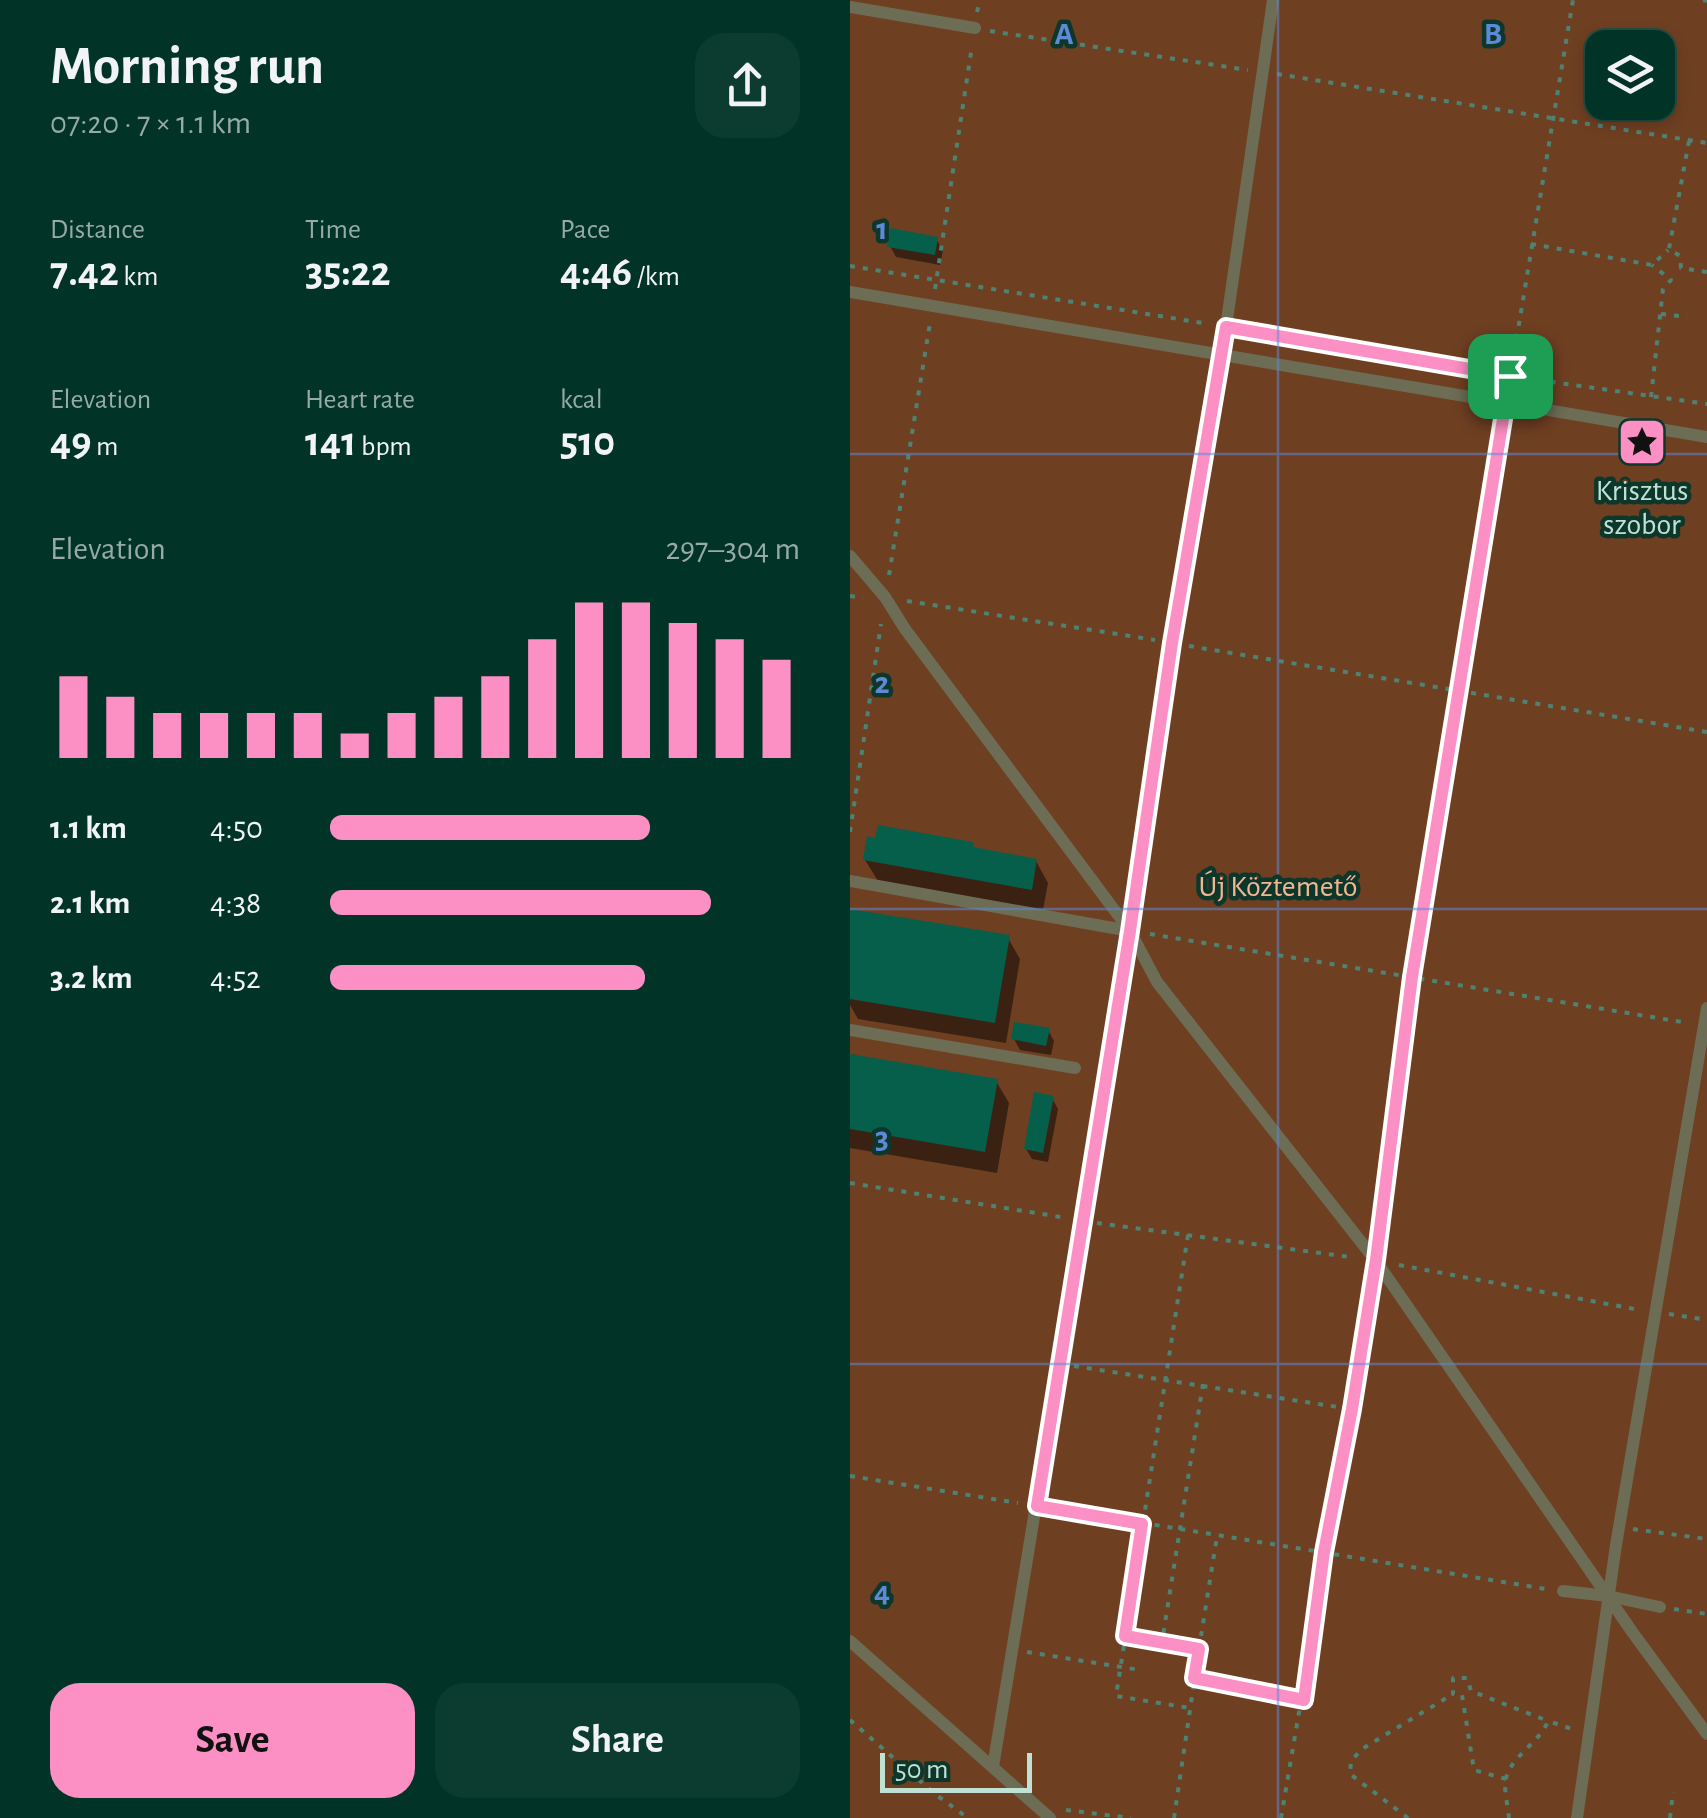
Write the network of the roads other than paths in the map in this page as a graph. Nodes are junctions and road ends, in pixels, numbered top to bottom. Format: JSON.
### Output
{"nodes":[{"id":1,"x":1273,"y":0,"type":"edge"},
{"id":2,"x":850,"y":7,"type":"edge"},
{"id":3,"x":974,"y":28,"type":"road end"},
{"id":4,"x":850,"y":292,"type":"edge"},
{"id":5,"x":1222,"y":354,"type":"junction"},
{"id":6,"x":1707,"y":437,"type":"edge"},
{"id":7,"x":850,"y":556,"type":"edge"},
{"id":8,"x":850,"y":881,"type":"edge"},
{"id":9,"x":1130,"y":931,"type":"junction"},
{"id":10,"x":1707,"y":1008,"type":"edge"},
{"id":11,"x":850,"y":1030,"type":"edge"},
{"id":12,"x":1075,"y":1068,"type":"dead end"},
{"id":13,"x":1563,"y":1592,"type":"road end"},
{"id":14,"x":1608,"y":1596,"type":"junction"},
{"id":15,"x":1660,"y":1607,"type":"road end"},
{"id":16,"x":850,"y":1641,"type":"edge"},
{"id":17,"x":1707,"y":1734,"type":"edge"},
{"id":18,"x":993,"y":1767,"type":"junction"},
{"id":19,"x":1050,"y":1818,"type":"edge"},
{"id":20,"x":1576,"y":1818,"type":"edge"}],
"edges":[{"from":1,"to":5,"type":"lane"},
{"from":2,"to":3,"type":"lane"},
{"from":4,"to":5,"type":"lane"},
{"from":5,"to":6,"type":"lane"},
{"from":5,"to":9,"type":"lane"},
{"from":7,"to":9,"type":"lane"},
{"from":8,"to":9,"type":"lane"},
{"from":9,"to":14,"type":"lane"},
{"from":9,"to":18,"type":"lane"},
{"from":10,"to":14,"type":"lane"},
{"from":11,"to":12,"type":"lane"},
{"from":13,"to":14,"type":"lane"},
{"from":14,"to":15,"type":"lane"},
{"from":14,"to":17,"type":"lane"},
{"from":14,"to":20,"type":"lane"},
{"from":16,"to":18,"type":"lane"},
{"from":18,"to":19,"type":"lane"}]}
